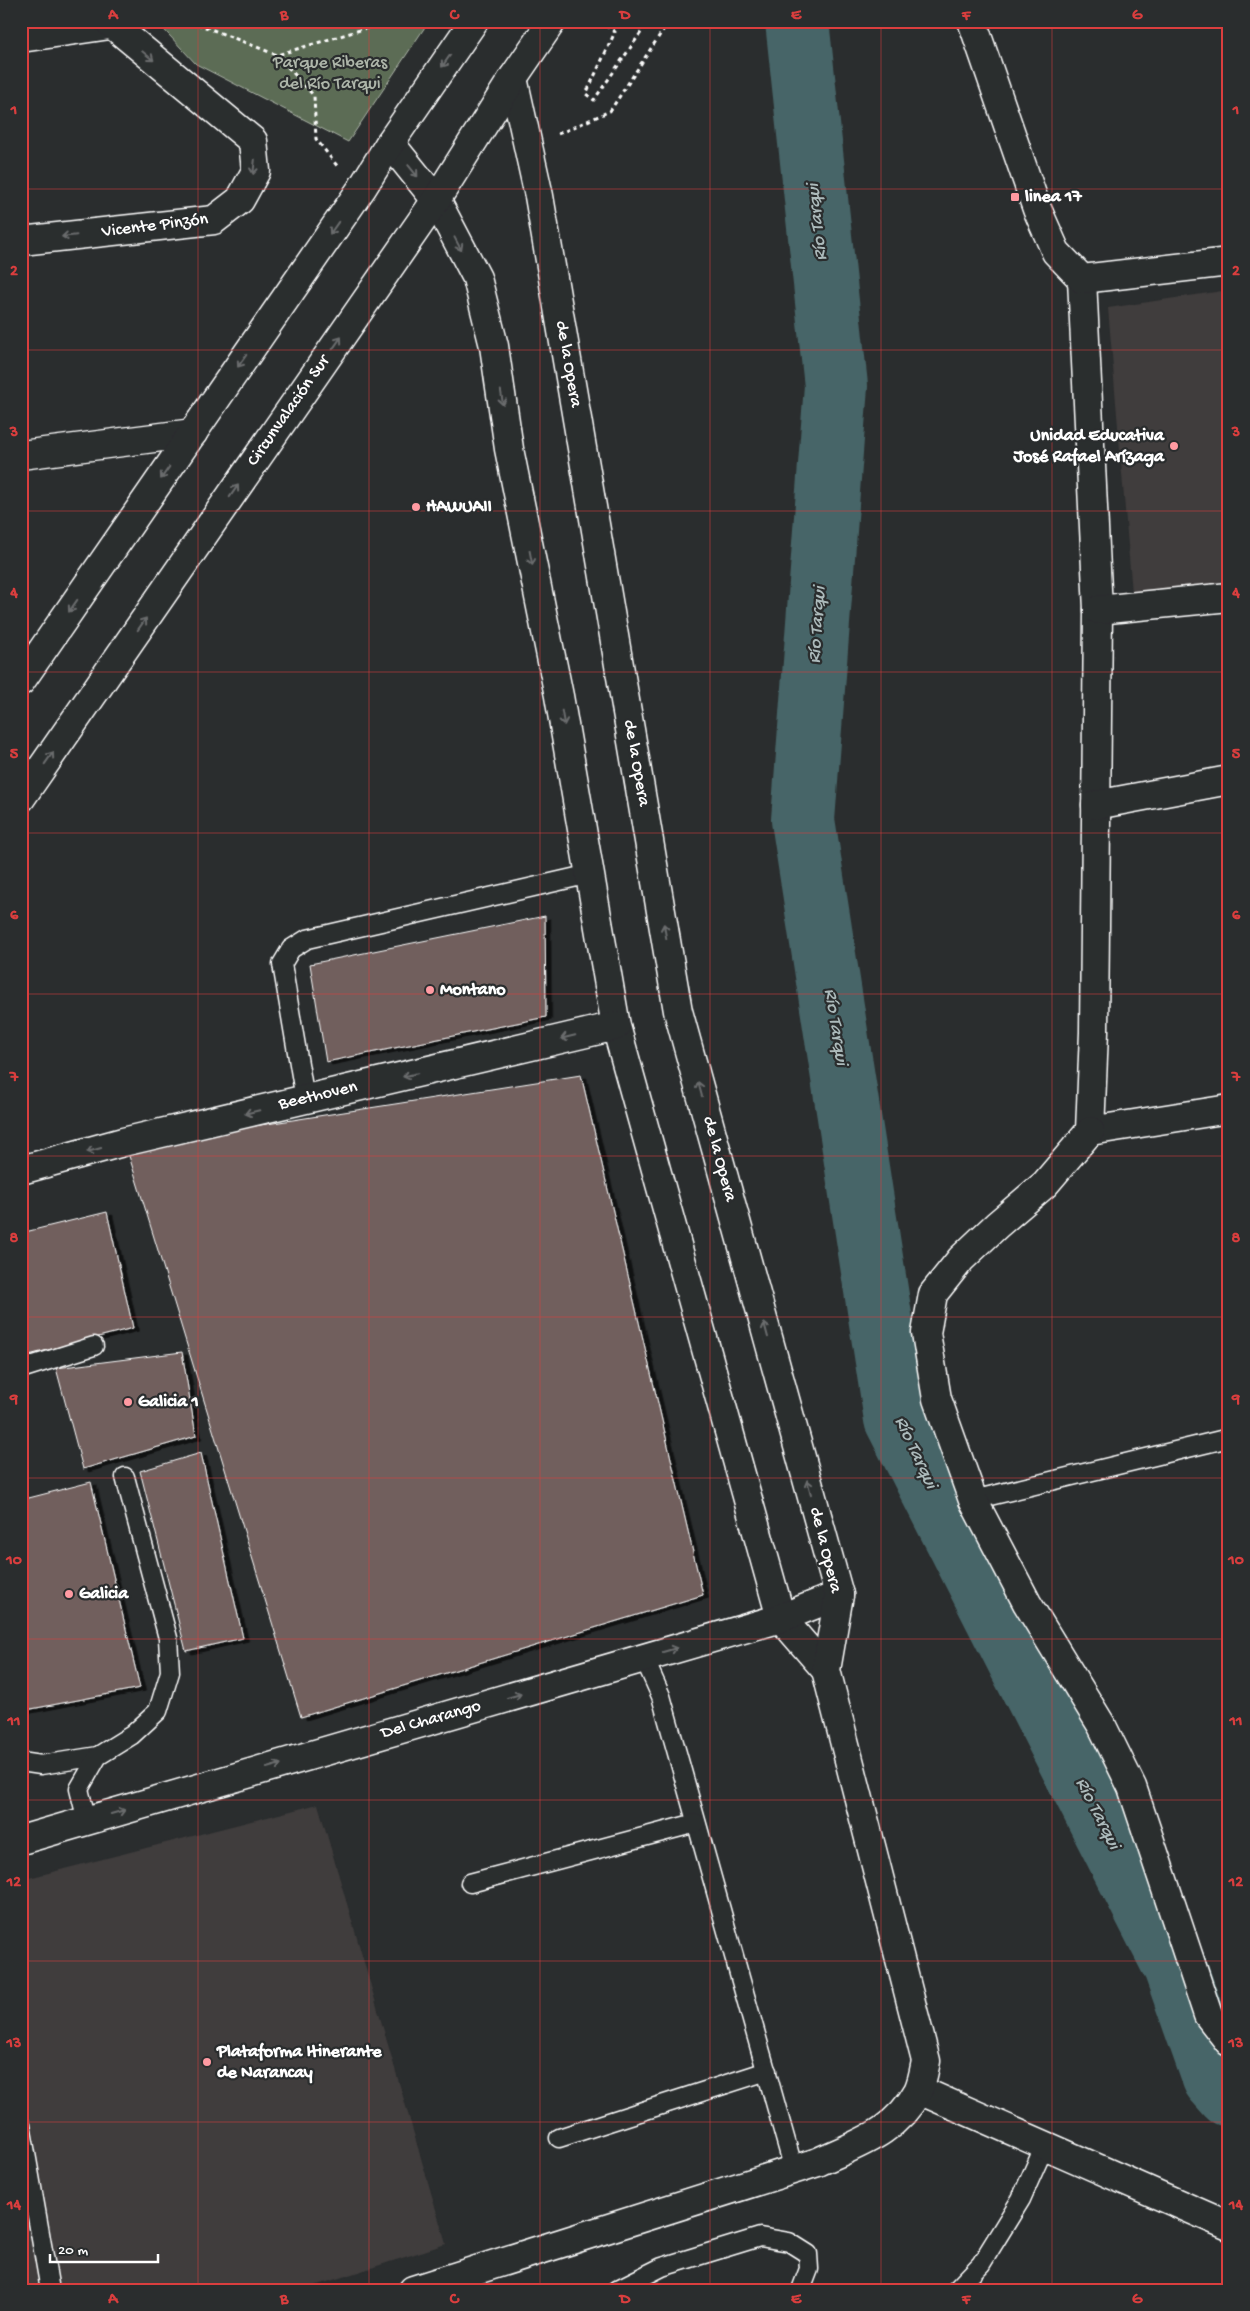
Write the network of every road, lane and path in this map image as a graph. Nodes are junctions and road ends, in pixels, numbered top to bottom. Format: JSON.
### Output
{"nodes":[{"id":1,"x":190,"y":21,"type":"edge"},
{"id":2,"x":390,"y":21,"type":"edge"},
{"id":3,"x":474,"y":21,"type":"edge"},
{"id":4,"x":552,"y":21,"type":"edge"},
{"id":5,"x":599,"y":21,"type":"edge"},
{"id":6,"x":649,"y":21,"type":"edge"},
{"id":7,"x":669,"y":21,"type":"edge"},
{"id":8,"x":972,"y":21,"type":"edge"},
{"id":9,"x":109,"y":23,"type":"edge"},
{"id":10,"x":21,"y":38,"type":"edge"},
{"id":11,"x":277,"y":55,"type":"junction"},
{"id":12,"x":513,"y":78,"type":"junction"},
{"id":13,"x":550,"y":137,"type":"dead end"},
{"id":14,"x":390,"y":143,"type":"junction"},
{"id":15,"x":362,"y":188,"type":"junction"},
{"id":16,"x":436,"y":200,"type":"junction"},
{"id":17,"x":21,"y":241,"type":"edge"},
{"id":18,"x":1229,"y":262,"type":"edge"},
{"id":19,"x":1082,"y":279,"type":"junction"},
{"id":20,"x":193,"y":432,"type":"junction"},
{"id":21,"x":21,"y":455,"type":"edge"},
{"id":22,"x":1229,"y":596,"type":"edge"},
{"id":23,"x":1098,"y":610,"type":"junction"},
{"id":24,"x":21,"y":680,"type":"edge"},
{"id":25,"x":1229,"y":780,"type":"edge"},
{"id":26,"x":21,"y":798,"type":"edge"},
{"id":27,"x":1096,"y":805,"type":"junction"},
{"id":28,"x":590,"y":874,"type":"junction"},
{"id":29,"x":616,"y":1026,"type":"junction"},
{"id":30,"x":305,"y":1099,"type":"junction"},
{"id":31,"x":1229,"y":1109,"type":"edge"},
{"id":32,"x":1090,"y":1131,"type":"junction"},
{"id":33,"x":21,"y":1170,"type":"edge"},
{"id":34,"x":94,"y":1346,"type":"dead end"},
{"id":35,"x":21,"y":1369,"type":"edge"},
{"id":36,"x":1229,"y":1438,"type":"edge"},
{"id":37,"x":125,"y":1477,"type":"dead end"},
{"id":38,"x":973,"y":1500,"type":"junction"},
{"id":39,"x":839,"y":1595,"type":"junction"},
{"id":40,"x":780,"y":1618,"type":"junction"},
{"id":41,"x":644,"y":1658,"type":"junction"},
{"id":42,"x":826,"y":1670,"type":"junction"},
{"id":43,"x":98,"y":1756,"type":"junction"},
{"id":44,"x":21,"y":1762,"type":"edge"},
{"id":45,"x":87,"y":1821,"type":"junction"},
{"id":46,"x":696,"y":1824,"type":"junction"},
{"id":47,"x":21,"y":1840,"type":"edge"},
{"id":48,"x":470,"y":1883,"type":"dead end"},
{"id":49,"x":1229,"y":2042,"type":"edge"},
{"id":50,"x":767,"y":2071,"type":"junction"},
{"id":51,"x":919,"y":2090,"type":"junction"},
{"id":52,"x":21,"y":2125,"type":"edge"},
{"id":53,"x":559,"y":2138,"type":"dead end"},
{"id":54,"x":1045,"y":2145,"type":"junction"},
{"id":55,"x":794,"y":2170,"type":"junction"},
{"id":56,"x":1229,"y":2226,"type":"edge"},
{"id":57,"x":50,"y":2290,"type":"edge"},
{"id":58,"x":413,"y":2290,"type":"edge"},
{"id":59,"x":616,"y":2290,"type":"edge"},
{"id":60,"x":801,"y":2290,"type":"edge"},
{"id":61,"x":956,"y":2290,"type":"edge"}],
"edges":[{"from":1,"to":11,"type":"path"},
{"from":2,"to":11,"type":"path"},
{"from":3,"to":14,"type":"main road","one_way":true},
{"from":4,"to":12,"type":"main road","name":"Circunvalación Sur"},
{"from":5,"to":6,"type":"path"},
{"from":7,"to":13,"type":"path"},
{"from":8,"to":19,"type":"main road"},
{"from":9,"to":10,"type":"main road"},
{"from":9,"to":17,"type":"main road","name":"Vicente Pinzón","one_way":true},
{"from":11,"to":15,"type":"path"},
{"from":12,"to":16,"type":"main road","name":"Circunvalación Sur"},
{"from":39,"to":12,"type":"main road","name":"de la Opera","one_way":true},
{"from":14,"to":15,"type":"main road"},
{"from":14,"to":16,"type":"main road","one_way":true},
{"from":15,"to":20,"type":"main road","one_way":true},
{"from":26,"to":16,"type":"main road","name":"Circunvalación Sur","one_way":true},
{"from":16,"to":28,"type":"main road","one_way":true},
{"from":18,"to":19,"type":"main road"},
{"from":19,"to":23,"type":"main road"},
{"from":20,"to":21,"type":"main road"},
{"from":20,"to":24,"type":"main road","one_way":true},
{"from":22,"to":23,"type":"main road"},
{"from":23,"to":27,"type":"main road"},
{"from":25,"to":27,"type":"main road"},
{"from":27,"to":32,"type":"main road"},
{"from":28,"to":29,"type":"main road"},
{"from":28,"to":30,"type":"lane"},
{"from":29,"to":30,"type":"main road","name":"Beethoven","one_way":true},
{"from":29,"to":40,"type":"main road"},
{"from":30,"to":33,"type":"main road","name":"Beethoven","one_way":true},
{"from":31,"to":32,"type":"main road"},
{"from":32,"to":38,"type":"main road"},
{"from":34,"to":35,"type":"lane"},
{"from":36,"to":38,"type":"lane"},
{"from":37,"to":43,"type":"lane"},
{"from":38,"to":49,"type":"main road"},
{"from":39,"to":40,"type":"main road","name":"Del Charango"},
{"from":39,"to":42,"type":"main road","name":"de la Opera"},
{"from":41,"to":40,"type":"main road","name":"Del Charango","one_way":true},
{"from":40,"to":42,"type":"main road"},
{"from":45,"to":41,"type":"main road","name":"Del Charango","one_way":true},
{"from":41,"to":46,"type":"lane"},
{"from":42,"to":51,"type":"main road"},
{"from":43,"to":44,"type":"lane"},
{"from":43,"to":45,"type":"lane"},
{"from":45,"to":47,"type":"main road","name":"Del Charango"},
{"from":46,"to":48,"type":"lane"},
{"from":46,"to":50,"type":"lane"},
{"from":50,"to":53,"type":"lane"},
{"from":50,"to":55,"type":"lane"},
{"from":51,"to":54,"type":"main road"},
{"from":51,"to":55,"type":"main road"},
{"from":52,"to":57,"type":"lane"},
{"from":54,"to":56,"type":"main road"},
{"from":54,"to":61,"type":"lane"},
{"from":55,"to":58,"type":"main road"},
{"from":59,"to":60,"type":"lane"}]}
